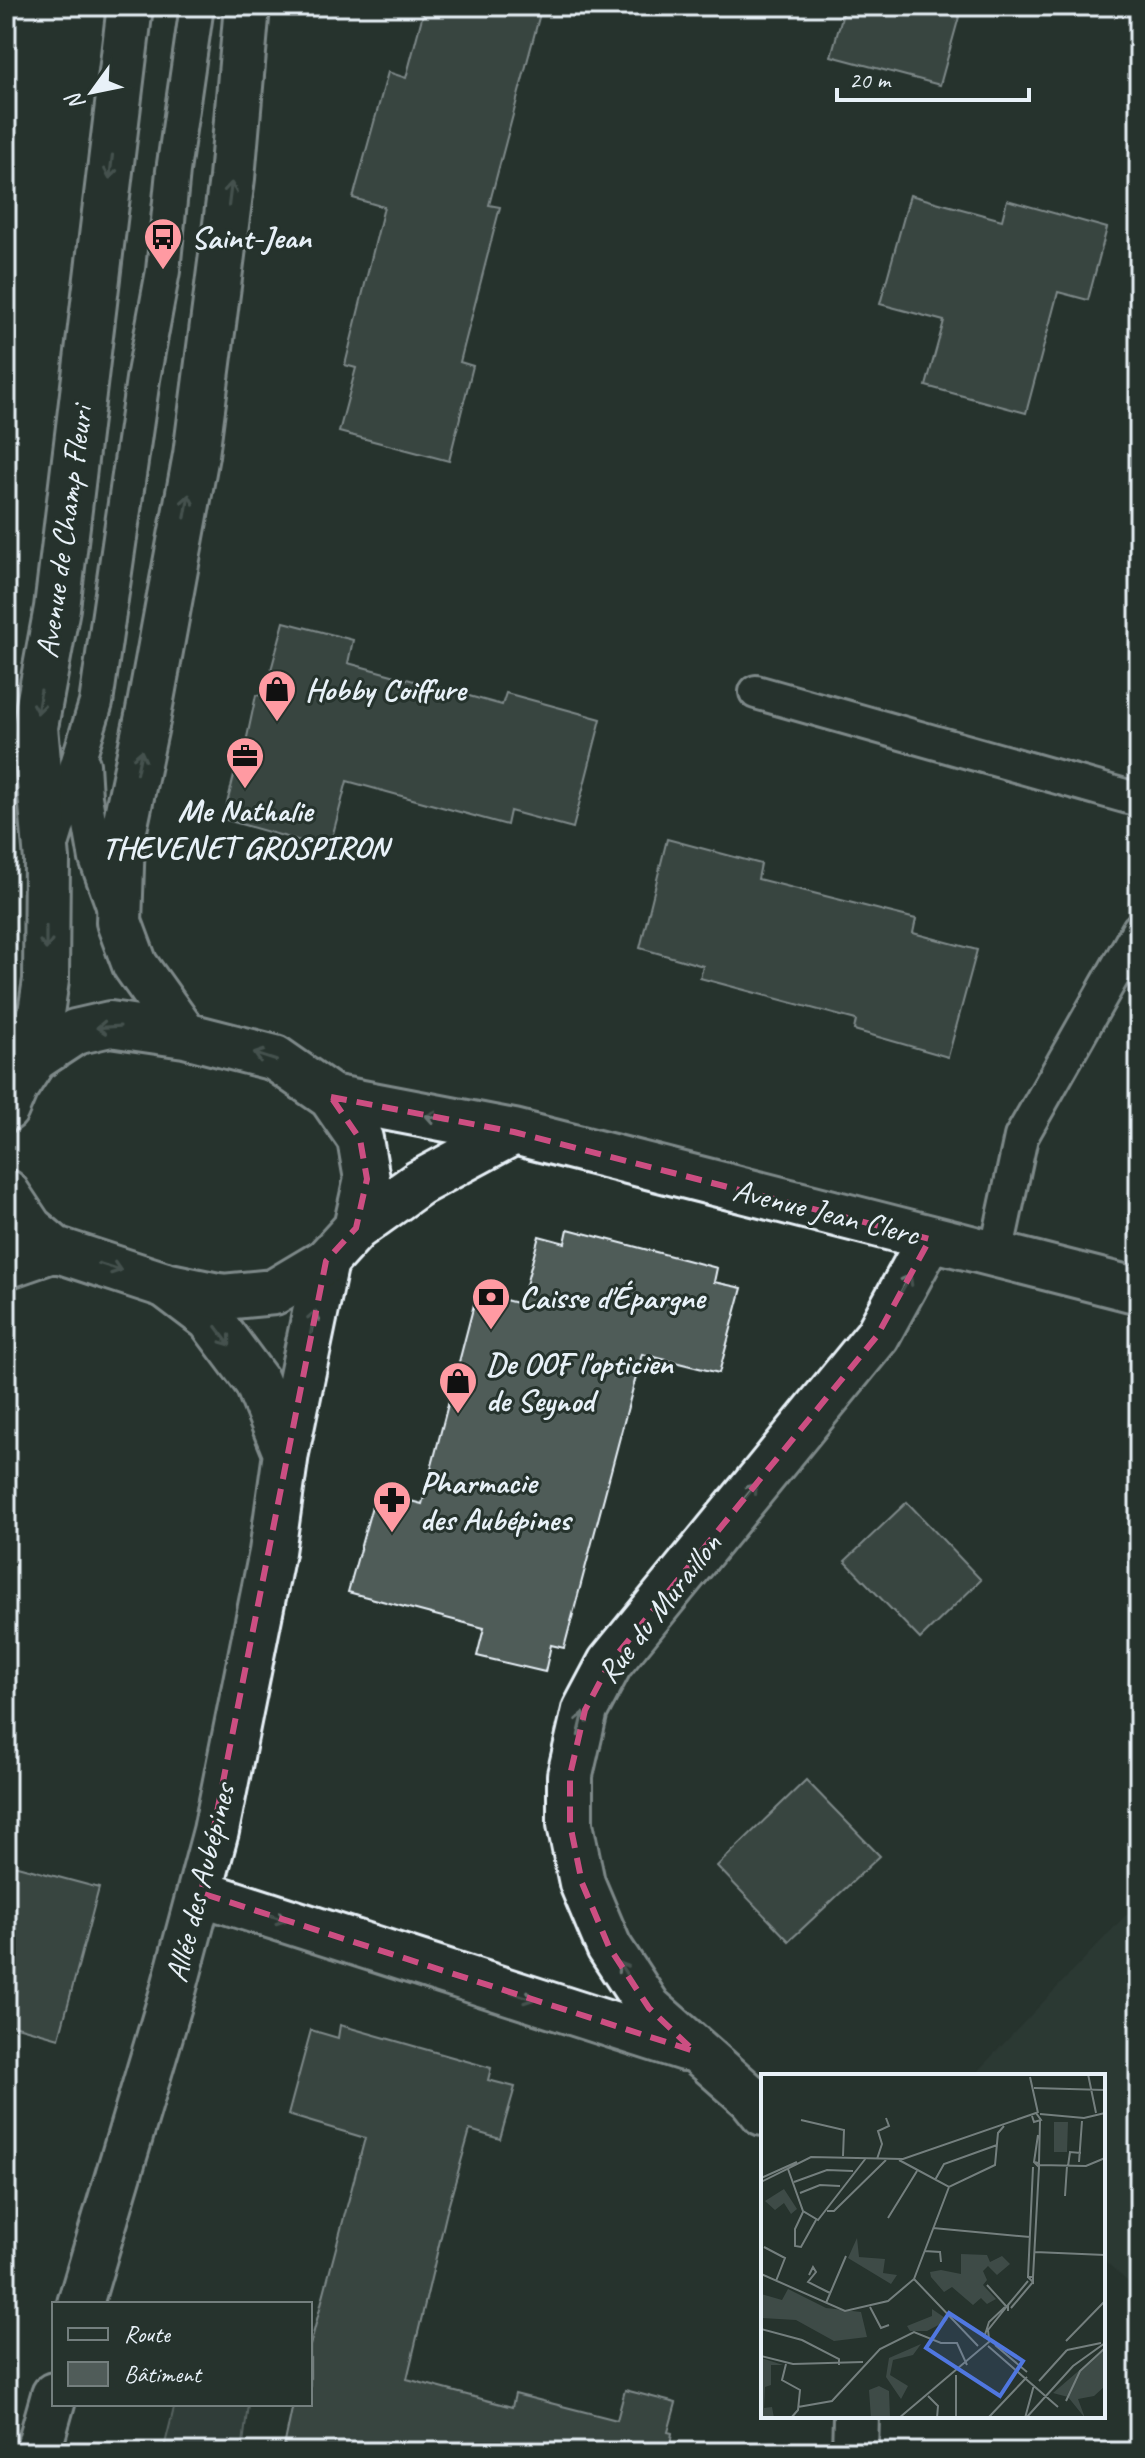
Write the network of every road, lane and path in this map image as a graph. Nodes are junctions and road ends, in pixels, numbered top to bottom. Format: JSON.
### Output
{"nodes":[{"id":1,"x":130,"y":6,"type":"edge"},
{"id":2,"x":197,"y":6,"type":"edge"},
{"id":3,"x":247,"y":6,"type":"edge"},
{"id":4,"x":756,"y":692,"type":"dead end"},
{"id":5,"x":82,"y":749,"type":"junction"},
{"id":6,"x":1139,"y":800,"type":"edge"},
{"id":7,"x":47,"y":860,"type":"junction"},
{"id":8,"x":119,"y":922,"type":"junction"},
{"id":9,"x":1139,"y":929,"type":"edge"},
{"id":10,"x":185,"y":1035,"type":"junction"},
{"id":11,"x":34,"y":1059,"type":"junction"},
{"id":12,"x":331,"y":1097,"type":"junction"},
{"id":13,"x":6,"y":1109,"type":"edge"},
{"id":14,"x":514,"y":1132,"type":"junction"},
{"id":15,"x":6,"y":1192,"type":"edge"},
{"id":16,"x":356,"y":1228,"type":"junction"},
{"id":17,"x":930,"y":1239,"type":"junction"},
{"id":18,"x":55,"y":1249,"type":"junction"},
{"id":19,"x":996,"y":1254,"type":"junction"},
{"id":20,"x":326,"y":1261,"type":"junction"},
{"id":21,"x":6,"y":1266,"type":"edge"},
{"id":22,"x":165,"y":1285,"type":"junction"},
{"id":23,"x":1137,"y":1289,"type":"edge"},
{"id":24,"x":286,"y":1453,"type":"junction"},
{"id":25,"x":201,"y":1893,"type":"junction"},
{"id":26,"x":694,"y":2051,"type":"junction"},
{"id":27,"x":761,"y":2110,"type":"edge"},
{"id":28,"x":81,"y":2302,"type":"edge"},
{"id":29,"x":52,"y":2402,"type":"edge"},
{"id":30,"x":856,"y":2418,"type":"edge"},
{"id":31,"x":38,"y":2452,"type":"edge"},
{"id":32,"x":855,"y":2452,"type":"edge"}],
"edges":[{"from":1,"to":7,"type":"street","name":"Avenue de Champ Fleuri","one_way":true},
{"from":2,"to":5,"type":"lane"},
{"from":8,"to":3,"type":"street","one_way":true},
{"from":4,"to":6,"type":"lane"},
{"from":5,"to":7,"type":"lane"},
{"from":5,"to":8,"type":"lane"},
{"from":7,"to":11,"type":"street","name":"Avenue de Champ Fleuri","one_way":true},
{"from":8,"to":10,"type":"street"},
{"from":9,"to":19,"type":"lane"},
{"from":10,"to":11,"type":"street","one_way":true},
{"from":12,"to":10,"type":"street","one_way":true},
{"from":11,"to":13,"type":"street"},
{"from":14,"to":12,"type":"street","name":"Avenue Jean Clerc","one_way":true},
{"from":12,"to":16,"type":"street"},
{"from":14,"to":16,"type":"street"},
{"from":14,"to":17,"type":"street","name":"Avenue Jean Clerc"},
{"from":15,"to":18,"type":"street"},
{"from":16,"to":20,"type":"street"},
{"from":17,"to":19,"type":"street","name":"Avenue Jean Clerc"},
{"from":26,"to":17,"type":"street","name":"Rue du Muraillon","one_way":true},
{"from":18,"to":21,"type":"street"},
{"from":18,"to":22,"type":"street","one_way":true},
{"from":19,"to":23,"type":"street","name":"Avenue Jean Clerc"},
{"from":20,"to":22,"type":"street"},
{"from":24,"to":20,"type":"street","name":"Allée des Aubépines","one_way":true},
{"from":22,"to":24,"type":"street","one_way":true},
{"from":24,"to":25,"type":"street","name":"Allée des Aubépines"},
{"from":25,"to":26,"type":"street","name":"Rue du Muraillon","one_way":true},
{"from":25,"to":28,"type":"street","name":"Allée des Aubépines"},
{"from":26,"to":27,"type":"street","name":"Rue du Muraillon"},
{"from":29,"to":31,"type":"street"},
{"from":30,"to":32,"type":"street"}]}
